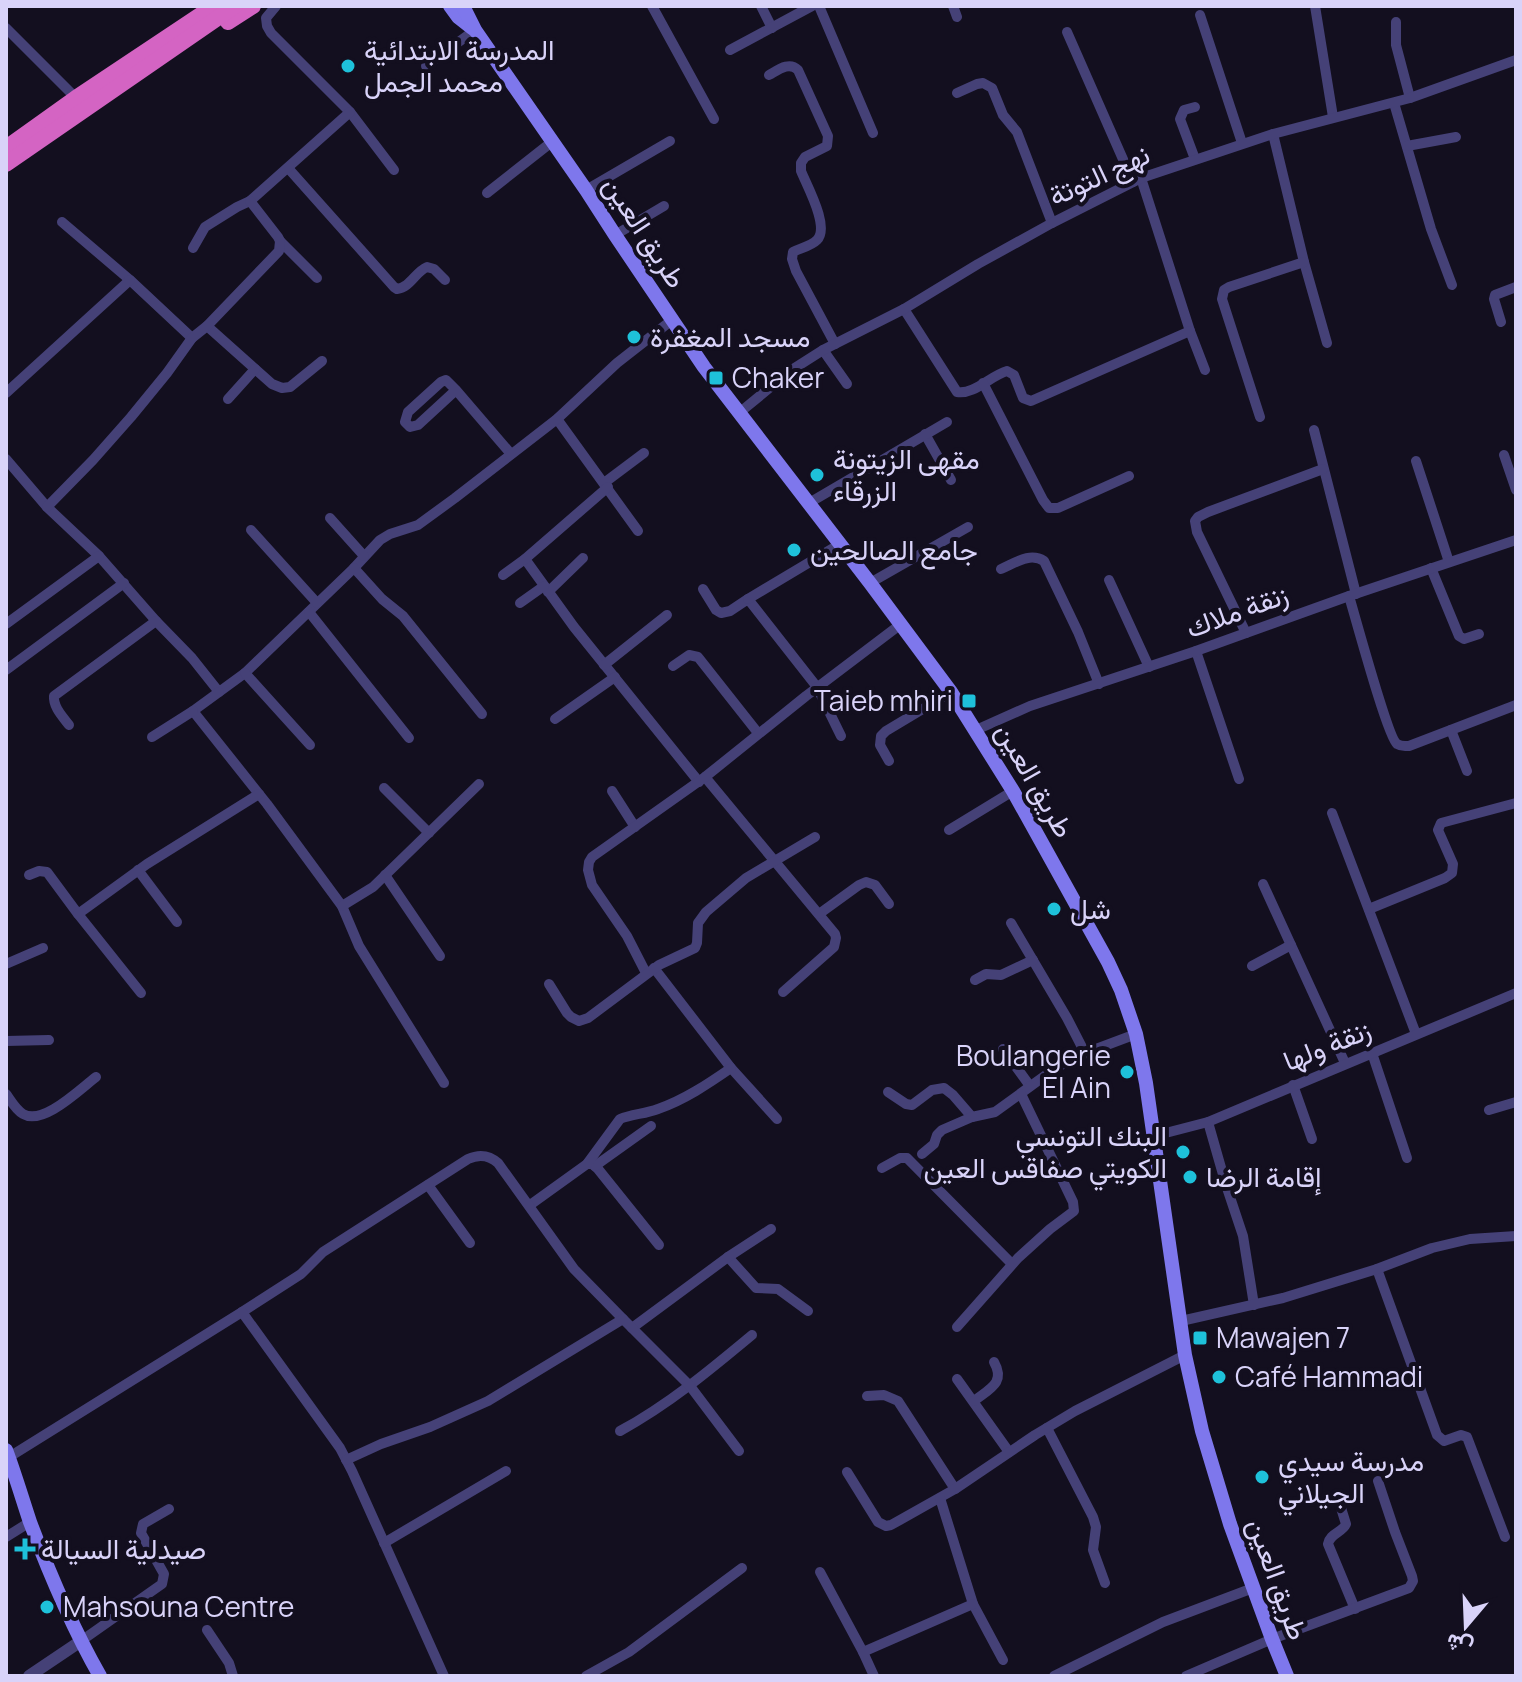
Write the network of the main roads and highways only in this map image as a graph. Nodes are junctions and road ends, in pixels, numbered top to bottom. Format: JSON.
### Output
{"nodes":[{"id":1,"x":235,"y":6,"type":"edge"},
{"id":2,"x":253,"y":6,"type":"edge"},
{"id":3,"x":450,"y":6,"type":"edge"},
{"id":4,"x":463,"y":6,"type":"edge"},
{"id":5,"x":206,"y":12,"type":"edge"},
{"id":6,"x":475,"y":30,"type":"junction"},
{"id":7,"x":81,"y":100,"type":"junction"},
{"id":8,"x":6,"y":148,"type":"edge"},
{"id":9,"x":6,"y":164,"type":"edge"},
{"id":10,"x":7,"y":1456,"type":"edge"},
{"id":11,"x":100,"y":1676,"type":"edge"},
{"id":12,"x":1287,"y":1676,"type":"edge"}],
"edges":[{"from":1,"to":5,"type":"highway"},
{"from":2,"to":7,"type":"highway"},
{"from":3,"to":6,"type":"main road","name":"طريق العين"},
{"from":4,"to":6,"type":"main road","name":"طريق العين"},
{"from":5,"to":7,"type":"highway"},
{"from":6,"to":12,"type":"main road","name":"طريق العين"},
{"from":7,"to":8,"type":"highway"},
{"from":7,"to":9,"type":"highway"},
{"from":10,"to":11,"type":"main road"}]}
